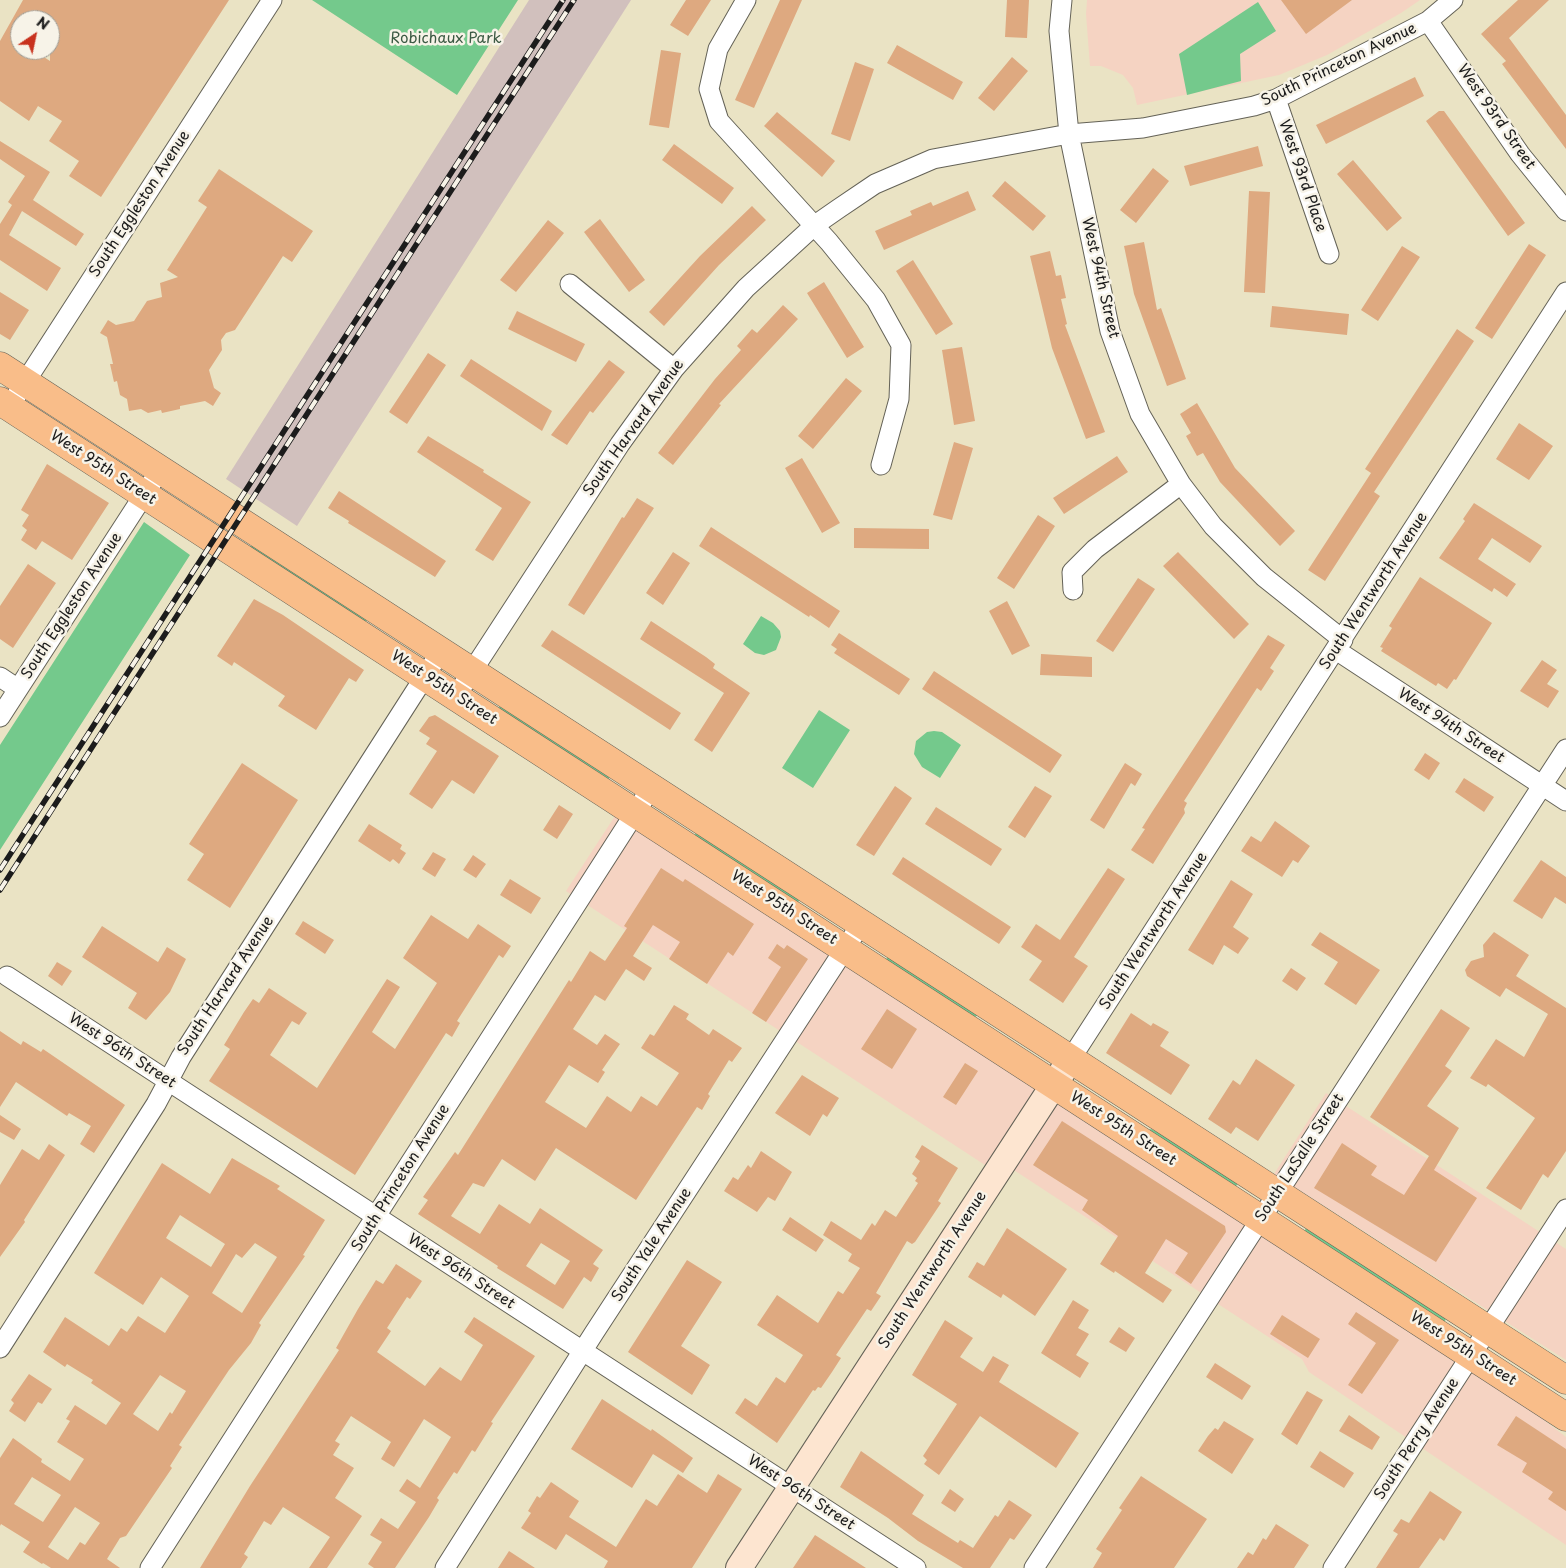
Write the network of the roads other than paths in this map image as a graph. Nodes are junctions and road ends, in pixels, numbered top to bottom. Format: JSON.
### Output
{"nodes":[{"id":1,"x":272,"y":0,"type":"edge"},
{"id":2,"x":746,"y":0,"type":"edge"},
{"id":3,"x":1062,"y":0,"type":"edge"},
{"id":4,"x":1452,"y":0,"type":"edge"},
{"id":5,"x":1428,"y":21,"type":"junction"},
{"id":6,"x":1276,"y":99,"type":"junction"},
{"id":7,"x":1069,"y":134,"type":"junction"},
{"id":8,"x":1566,"y":211,"type":"edge"},
{"id":9,"x":815,"y":225,"type":"junction"},
{"id":10,"x":1329,"y":254,"type":"dead end"},
{"id":11,"x":570,"y":284,"type":"dead end"},
{"id":12,"x":1566,"y":292,"type":"edge"},
{"id":13,"x":0,"y":366,"type":"edge"},
{"id":14,"x":674,"y":369,"type":"junction"},
{"id":15,"x":25,"y":382,"type":"junction"},
{"id":16,"x":4,"y":404,"type":"edge"},
{"id":17,"x":881,"y":466,"type":"dead end"},
{"id":18,"x":160,"y":470,"type":"junction"},
{"id":19,"x":1181,"y":484,"type":"junction"},
{"id":20,"x":144,"y":495,"type":"junction"},
{"id":21,"x":1073,"y":590,"type":"dead end"},
{"id":22,"x":1339,"y":645,"type":"junction"},
{"id":23,"x":440,"y":652,"type":"junction"},
{"id":24,"x":472,"y":672,"type":"junction"},
{"id":25,"x":425,"y":676,"type":"junction"},
{"id":26,"x":0,"y":677,"type":"edge"},
{"id":27,"x":18,"y":689,"type":"junction"},
{"id":28,"x":456,"y":696,"type":"junction"},
{"id":29,"x":0,"y":717,"type":"edge"},
{"id":30,"x":1566,"y":749,"type":"edge"},
{"id":31,"x":1542,"y":785,"type":"junction"},
{"id":32,"x":651,"y":788,"type":"junction"},
{"id":33,"x":1566,"y":801,"type":"edge"},
{"id":34,"x":636,"y":812,"type":"junction"},
{"id":35,"x":860,"y":924,"type":"junction"},
{"id":36,"x":845,"y":948,"type":"junction"},
{"id":37,"x":7,"y":976,"type":"dead end"},
{"id":38,"x":1070,"y":1060,"type":"junction"},
{"id":39,"x":168,"y":1081,"type":"junction"},
{"id":40,"x":1054,"y":1085,"type":"junction"},
{"id":41,"x":1277,"y":1194,"type":"junction"},
{"id":42,"x":1566,"y":1209,"type":"edge"},
{"id":43,"x":376,"y":1217,"type":"junction"},
{"id":44,"x":1261,"y":1219,"type":"junction"},
{"id":45,"x":1488,"y":1330,"type":"junction"},
{"id":46,"x":0,"y":1348,"type":"edge"},
{"id":47,"x":583,"y":1352,"type":"junction"},
{"id":48,"x":1472,"y":1355,"type":"junction"},
{"id":49,"x":1566,"y":1380,"type":"edge"},
{"id":50,"x":1566,"y":1417,"type":"edge"},
{"id":51,"x":792,"y":1488,"type":"junction"},
{"id":52,"x":150,"y":1568,"type":"edge"},
{"id":53,"x":445,"y":1568,"type":"edge"},
{"id":54,"x":740,"y":1568,"type":"edge"},
{"id":55,"x":916,"y":1568,"type":"edge"},
{"id":56,"x":1034,"y":1568,"type":"edge"},
{"id":57,"x":1333,"y":1568,"type":"edge"}],
"edges":[{"from":1,"to":15,"type":"street","name":"South Eggleston Avenue"},
{"from":2,"to":9,"type":"street"},
{"from":3,"to":7,"type":"street"},
{"from":4,"to":5,"type":"street","name":"South Princeton Avenue"},
{"from":5,"to":6,"type":"street","name":"South Princeton Avenue"},
{"from":5,"to":8,"type":"street","name":"West 93rd Street"},
{"from":6,"to":7,"type":"street","name":"South Princeton Avenue"},
{"from":6,"to":10,"type":"street","name":"West 93rd Place"},
{"from":7,"to":9,"type":"street","name":"South Harvard Avenue"},
{"from":7,"to":19,"type":"street","name":"West 94th Street"},
{"from":9,"to":14,"type":"street","name":"South Harvard Avenue"},
{"from":9,"to":17,"type":"street"},
{"from":11,"to":14,"type":"street"},
{"from":12,"to":22,"type":"street","name":"South Wentworth Avenue"},
{"from":13,"to":15,"type":"main road","name":"West 95th Street"},
{"from":14,"to":24,"type":"street","name":"South Harvard Avenue"},
{"from":15,"to":16,"type":"street","name":"South Eggleston Avenue"},
{"from":15,"to":18,"type":"main road","name":"West 95th Street"},
{"from":16,"to":20,"type":"main road","name":"West 95th Street"},
{"from":18,"to":20,"type":"street","name":"South Eggleston Avenue"},
{"from":18,"to":23,"type":"main road","name":"West 95th Street"},
{"from":19,"to":21,"type":"street"},
{"from":19,"to":22,"type":"street","name":"West 94th Street"},
{"from":20,"to":25,"type":"main road","name":"West 95th Street"},
{"from":20,"to":27,"type":"street","name":"South Eggleston Avenue"},
{"from":22,"to":31,"type":"street","name":"West 94th Street"},
{"from":22,"to":38,"type":"street","name":"South Wentworth Avenue"},
{"from":23,"to":24,"type":"main road","name":"West 95th Street"},
{"from":23,"to":25,"type":"street","name":"South Harvard Avenue"},
{"from":24,"to":28,"type":"street","name":"South Harvard Avenue"},
{"from":24,"to":32,"type":"main road","name":"West 95th Street"},
{"from":25,"to":28,"type":"main road","name":"West 95th Street"},
{"from":25,"to":39,"type":"street","name":"South Harvard Avenue"},
{"from":26,"to":27,"type":"street"},
{"from":27,"to":29,"type":"street","name":"South Eggleston Avenue"},
{"from":28,"to":34,"type":"main road","name":"West 95th Street"},
{"from":30,"to":31,"type":"street","name":"South LaSalle Street"},
{"from":31,"to":33,"type":"street","name":"West 94th Street"},
{"from":31,"to":41,"type":"street","name":"South LaSalle Street"},
{"from":32,"to":34,"type":"street","name":"South Princeton Avenue"},
{"from":32,"to":35,"type":"main road","name":"West 95th Street"},
{"from":34,"to":36,"type":"main road","name":"West 95th Street"},
{"from":34,"to":43,"type":"street","name":"South Princeton Avenue"},
{"from":35,"to":36,"type":"street","name":"South Yale Avenue"},
{"from":35,"to":38,"type":"main road","name":"West 95th Street"},
{"from":36,"to":40,"type":"main road","name":"West 95th Street"},
{"from":36,"to":47,"type":"street","name":"South Yale Avenue"},
{"from":37,"to":39,"type":"street","name":"West 96th Street"},
{"from":38,"to":40,"type":"street","name":"South Wentworth Avenue"},
{"from":38,"to":41,"type":"main road","name":"West 95th Street"},
{"from":39,"to":43,"type":"street","name":"West 96th Street"},
{"from":39,"to":46,"type":"street","name":"South Harvard Avenue"},
{"from":40,"to":44,"type":"main road","name":"West 95th Street"},
{"from":40,"to":51,"type":"street","name":"South Wentworth Avenue"},
{"from":41,"to":44,"type":"street","name":"South LaSalle Street"},
{"from":41,"to":45,"type":"main road","name":"West 95th Street"},
{"from":42,"to":45,"type":"street","name":"South Perry Avenue"},
{"from":43,"to":47,"type":"street","name":"West 96th Street"},
{"from":43,"to":52,"type":"street","name":"South Princeton Avenue"},
{"from":44,"to":48,"type":"main road","name":"West 95th Street"},
{"from":44,"to":56,"type":"street","name":"South LaSalle Street"},
{"from":45,"to":48,"type":"street","name":"South Perry Avenue"},
{"from":45,"to":49,"type":"main road","name":"West 95th Street"},
{"from":47,"to":51,"type":"street","name":"West 96th Street"},
{"from":47,"to":53,"type":"street","name":"South Yale Avenue"},
{"from":48,"to":50,"type":"main road","name":"West 95th Street"},
{"from":48,"to":57,"type":"street","name":"South Perry Avenue"},
{"from":51,"to":54,"type":"street","name":"South Wentworth Avenue"},
{"from":51,"to":55,"type":"street","name":"West 96th Street"}]}
